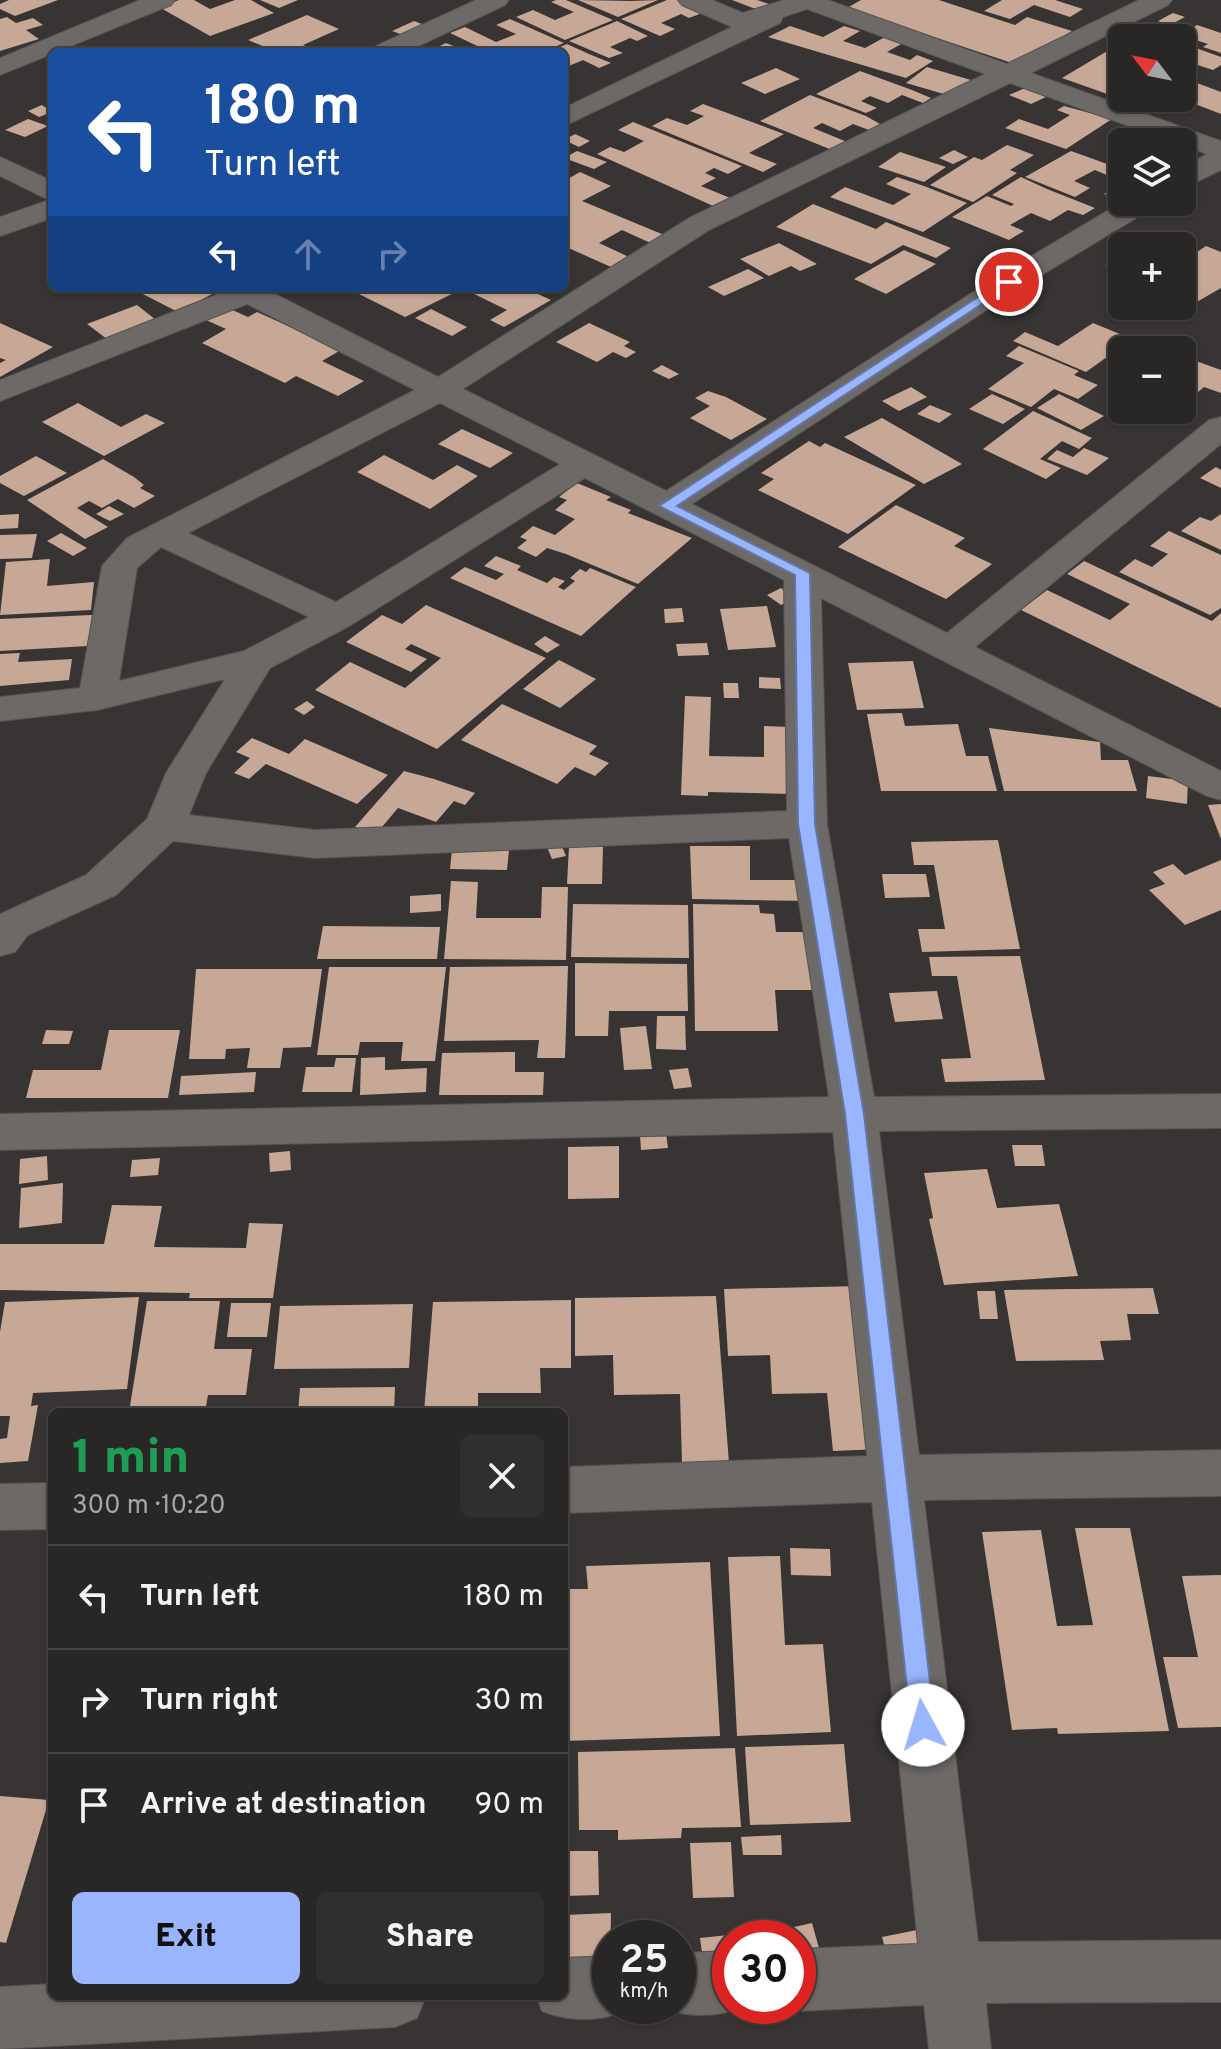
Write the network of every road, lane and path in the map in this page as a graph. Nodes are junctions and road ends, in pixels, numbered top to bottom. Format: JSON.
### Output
{"nodes":[{"id":1,"x":162,"y":0,"type":"edge"},
{"id":2,"x":496,"y":0,"type":"edge"},
{"id":3,"x":691,"y":0,"type":"edge"},
{"id":4,"x":808,"y":0,"type":"edge"},
{"id":5,"x":1159,"y":0,"type":"edge"},
{"id":6,"x":394,"y":48,"type":"edge"},
{"id":7,"x":0,"y":67,"type":"edge"},
{"id":8,"x":1013,"y":73,"type":"junction"},
{"id":9,"x":568,"y":116,"type":"edge"},
{"id":10,"x":1221,"y":150,"type":"edge"},
{"id":11,"x":1221,"y":158,"type":"edge"},
{"id":12,"x":0,"y":165,"type":"edge"},
{"id":13,"x":1196,"y":172,"type":"edge"},
{"id":14,"x":48,"y":190,"type":"edge"},
{"id":15,"x":48,"y":209,"type":"edge"},
{"id":16,"x":1120,"y":216,"type":"edge"},
{"id":17,"x":0,"y":227,"type":"edge"},
{"id":18,"x":239,"y":292,"type":"edge"},
{"id":19,"x":248,"y":292,"type":"edge"},
{"id":20,"x":0,"y":391,"type":"edge"},
{"id":21,"x":438,"y":391,"type":"junction"},
{"id":22,"x":1221,"y":427,"type":"edge"},
{"id":23,"x":582,"y":465,"type":"junction"},
{"id":24,"x":666,"y":506,"type":"junction"},
{"id":25,"x":161,"y":534,"type":"junction"},
{"id":26,"x":802,"y":573,"type":"junction"},
{"id":27,"x":338,"y":617,"type":"junction"},
{"id":28,"x":951,"y":648,"type":"junction"},
{"id":29,"x":256,"y":660,"type":"junction"},
{"id":30,"x":97,"y":698,"type":"junction"},
{"id":31,"x":0,"y":709,"type":"edge"},
{"id":32,"x":1221,"y":787,"type":"edge"},
{"id":33,"x":807,"y":824,"type":"junction"},
{"id":34,"x":164,"y":826,"type":"junction"},
{"id":35,"x":0,"y":941,"type":"edge"},
{"id":36,"x":1221,"y":1111,"type":"edge"},
{"id":37,"x":854,"y":1114,"type":"junction"},
{"id":38,"x":0,"y":1132,"type":"edge"},
{"id":39,"x":1221,"y":1473,"type":"edge"},
{"id":40,"x":896,"y":1478,"type":"junction"},
{"id":41,"x":568,"y":1490,"type":"edge"},
{"id":42,"x":48,"y":1506,"type":"edge"},
{"id":43,"x":0,"y":1507,"type":"edge"},
{"id":44,"x":1221,"y":1971,"type":"edge"},
{"id":45,"x":950,"y":1973,"type":"junction"},
{"id":46,"x":816,"y":1979,"type":"edge"},
{"id":47,"x":592,"y":1988,"type":"edge"},
{"id":48,"x":568,"y":1989,"type":"edge"},
{"id":49,"x":323,"y":2000,"type":"edge"},
{"id":50,"x":0,"y":2018,"type":"edge"},
{"id":51,"x":960,"y":2049,"type":"edge"}],
"edges":[{"from":1,"to":7,"type":"street"},
{"from":2,"to":6,"type":"street"},
{"from":3,"to":4,"type":"street"},
{"from":4,"to":8,"type":"street"},
{"from":4,"to":9,"type":"street"},
{"from":5,"to":8,"type":"street"},
{"from":8,"to":10,"type":"street"},
{"from":8,"to":21,"type":"street"},
{"from":11,"to":13,"type":"street"},
{"from":12,"to":14,"type":"street"},
{"from":15,"to":17,"type":"street"},
{"from":16,"to":24,"type":"street"},
{"from":18,"to":20,"type":"street"},
{"from":19,"to":21,"type":"street"},
{"from":21,"to":23,"type":"street"},
{"from":21,"to":25,"type":"street"},
{"from":22,"to":28,"type":"street"},
{"from":23,"to":24,"type":"street"},
{"from":23,"to":27,"type":"street"},
{"from":24,"to":26,"type":"street"},
{"from":25,"to":27,"type":"street"},
{"from":25,"to":30,"type":"street"},
{"from":26,"to":28,"type":"street"},
{"from":26,"to":33,"type":"street"},
{"from":27,"to":29,"type":"street"},
{"from":28,"to":32,"type":"street"},
{"from":29,"to":30,"type":"street"},
{"from":29,"to":34,"type":"street"},
{"from":30,"to":31,"type":"street"},
{"from":33,"to":34,"type":"street"},
{"from":33,"to":37,"type":"street"},
{"from":34,"to":35,"type":"street"},
{"from":36,"to":37,"type":"street"},
{"from":37,"to":38,"type":"street"},
{"from":37,"to":40,"type":"street"},
{"from":39,"to":40,"type":"street"},
{"from":40,"to":41,"type":"street"},
{"from":40,"to":45,"type":"street"},
{"from":42,"to":43,"type":"street"},
{"from":44,"to":45,"type":"street"},
{"from":45,"to":46,"type":"street"},
{"from":45,"to":51,"type":"street"},
{"from":47,"to":48,"type":"street"},
{"from":49,"to":50,"type":"street"}]}
